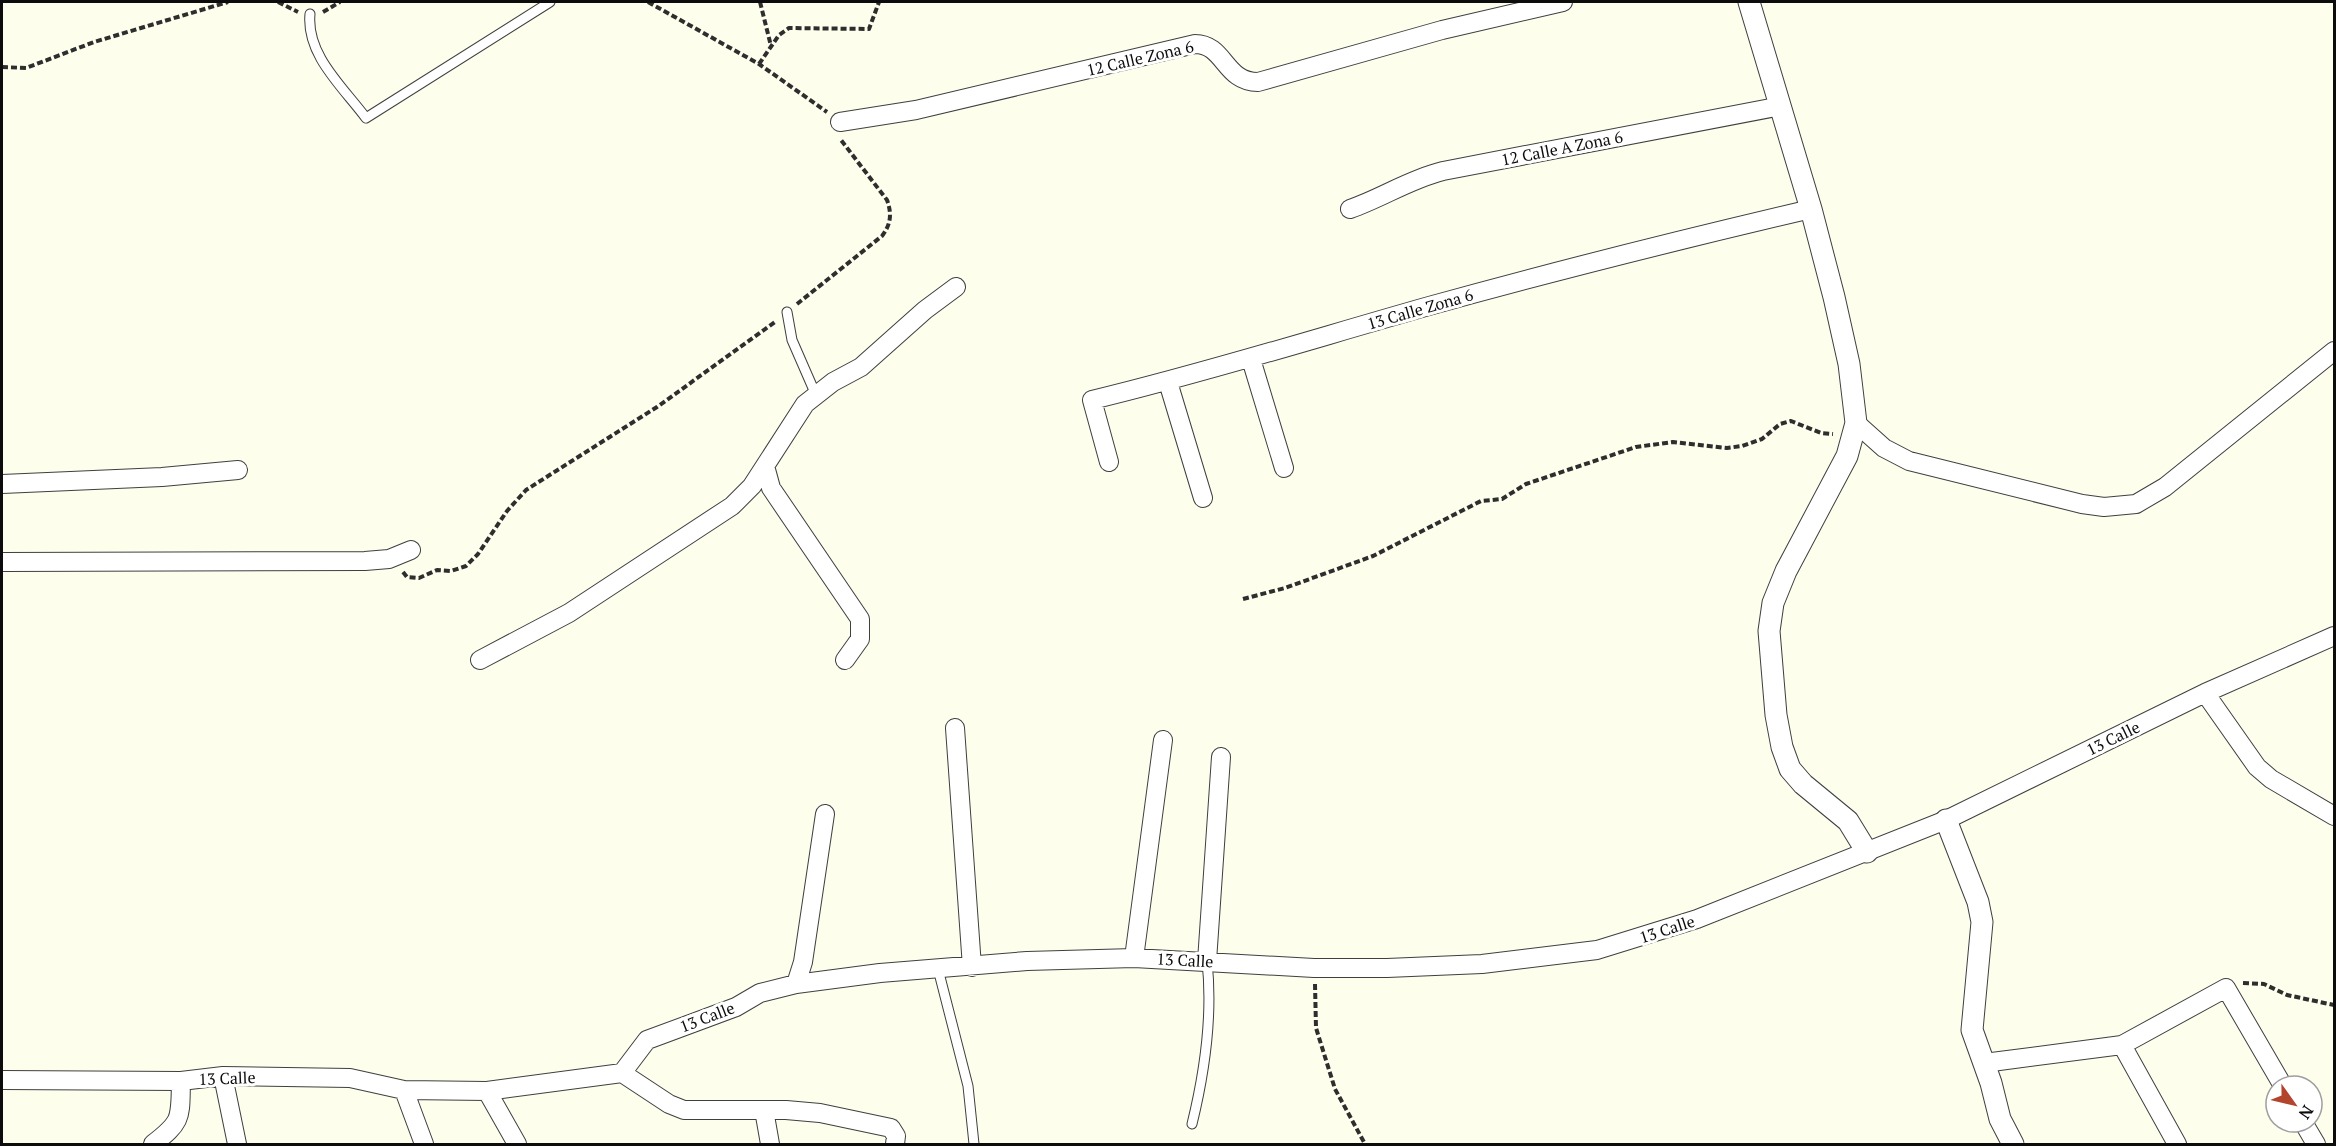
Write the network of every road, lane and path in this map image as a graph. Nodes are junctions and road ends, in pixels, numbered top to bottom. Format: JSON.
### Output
{"nodes":[{"id":1,"x":228,"y":2,"type":"edge"},
{"id":2,"x":550,"y":2,"type":"edge"},
{"id":3,"x":648,"y":2,"type":"edge"},
{"id":4,"x":760,"y":2,"type":"edge"},
{"id":5,"x":879,"y":2,"type":"edge"},
{"id":6,"x":1563,"y":2,"type":"edge"},
{"id":7,"x":1749,"y":2,"type":"edge"},
{"id":8,"x":310,"y":14,"type":"dead end"},
{"id":9,"x":771,"y":46,"type":"junction"},
{"id":10,"x":759,"y":64,"type":"junction"},
{"id":11,"x":2,"y":67,"type":"edge"},
{"id":12,"x":1780,"y":106,"type":"junction"},
{"id":13,"x":840,"y":122,"type":"junction"},
{"id":14,"x":1350,"y":209,"type":"dead end"},
{"id":15,"x":1811,"y":209,"type":"junction"},
{"id":16,"x":956,"y":287,"type":"dead end"},
{"id":17,"x":787,"y":312,"type":"junction"},
{"id":18,"x":2334,"y":351,"type":"edge"},
{"id":19,"x":1251,"y":359,"type":"junction"},
{"id":20,"x":1168,"y":382,"type":"junction"},
{"id":21,"x":816,"y":395,"type":"junction"},
{"id":22,"x":1856,"y":423,"type":"junction"},
{"id":23,"x":1109,"y":462,"type":"dead end"},
{"id":24,"x":765,"y":466,"type":"junction"},
{"id":25,"x":1284,"y":468,"type":"dead end"},
{"id":26,"x":238,"y":470,"type":"dead end"},
{"id":27,"x":2,"y":484,"type":"edge"},
{"id":28,"x":1203,"y":498,"type":"dead end"},
{"id":29,"x":411,"y":550,"type":"joint"},
{"id":30,"x":2,"y":562,"type":"edge"},
{"id":31,"x":1243,"y":599,"type":"dead end"},
{"id":32,"x":2334,"y":636,"type":"edge"},
{"id":33,"x":480,"y":660,"type":"dead end"},
{"id":34,"x":845,"y":660,"type":"dead end"},
{"id":35,"x":2205,"y":693,"type":"junction"},
{"id":36,"x":955,"y":728,"type":"dead end"},
{"id":37,"x":1163,"y":740,"type":"dead end"},
{"id":38,"x":1221,"y":757,"type":"dead end"},
{"id":39,"x":825,"y":814,"type":"dead end"},
{"id":40,"x":2334,"y":816,"type":"edge"},
{"id":41,"x":1946,"y":820,"type":"junction"},
{"id":42,"x":1866,"y":852,"type":"junction"},
{"id":43,"x":1134,"y":958,"type":"junction"},
{"id":44,"x":1207,"y":962,"type":"junction"},
{"id":45,"x":972,"y":967,"type":"junction"},
{"id":46,"x":1314,"y":968,"type":"junction"},
{"id":47,"x":938,"y":969,"type":"junction"},
{"id":48,"x":796,"y":984,"type":"junction"},
{"id":49,"x":2226,"y":988,"type":"junction"},
{"id":50,"x":2334,"y":1005,"type":"edge"},
{"id":51,"x":2122,"y":1045,"type":"junction"},
{"id":52,"x":1984,"y":1063,"type":"junction"},
{"id":53,"x":622,"y":1073,"type":"junction"},
{"id":54,"x":2276,"y":1074,"type":"edge"},
{"id":55,"x":222,"y":1076,"type":"junction"},
{"id":56,"x":2,"y":1080,"type":"edge"},
{"id":57,"x":182,"y":1081,"type":"junction"},
{"id":58,"x":404,"y":1090,"type":"junction"},
{"id":59,"x":487,"y":1091,"type":"junction"},
{"id":60,"x":764,"y":1110,"type":"junction"},
{"id":61,"x":1192,"y":1124,"type":"dead end"},
{"id":62,"x":153,"y":1144,"type":"edge"},
{"id":63,"x":237,"y":1144,"type":"edge"},
{"id":64,"x":424,"y":1144,"type":"edge"},
{"id":65,"x":517,"y":1144,"type":"edge"},
{"id":66,"x":770,"y":1144,"type":"edge"},
{"id":67,"x":895,"y":1144,"type":"edge"},
{"id":68,"x":974,"y":1144,"type":"edge"},
{"id":69,"x":1365,"y":1144,"type":"edge"},
{"id":70,"x":2013,"y":1144,"type":"edge"},
{"id":71,"x":2177,"y":1144,"type":"edge"}],
"edges":[{"from":1,"to":11,"type":"path"},
{"from":2,"to":8,"type":"lane"},
{"from":3,"to":10,"type":"path"},
{"from":4,"to":9,"type":"path"},
{"from":5,"to":9,"type":"path"},
{"from":6,"to":13,"type":"street","name":"12 Calle Zona 6"},
{"from":7,"to":12,"type":"street"},
{"from":9,"to":10,"type":"path"},
{"from":10,"to":13,"type":"path"},
{"from":12,"to":14,"type":"street","name":"12 Calle A Zona 6"},
{"from":12,"to":15,"type":"street"},
{"from":13,"to":17,"type":"path"},
{"from":15,"to":19,"type":"street","name":"13 Calle Zona 6"},
{"from":15,"to":22,"type":"street"},
{"from":16,"to":21,"type":"street"},
{"from":17,"to":21,"type":"lane"},
{"from":17,"to":29,"type":"path"},
{"from":18,"to":22,"type":"street"},
{"from":19,"to":20,"type":"street","name":"13 Calle Zona 6"},
{"from":19,"to":25,"type":"street"},
{"from":20,"to":23,"type":"street","name":"13 Calle Zona 6"},
{"from":20,"to":28,"type":"street"},
{"from":21,"to":24,"type":"street"},
{"from":22,"to":31,"type":"path"},
{"from":22,"to":42,"type":"street"},
{"from":24,"to":33,"type":"street"},
{"from":24,"to":34,"type":"street"},
{"from":26,"to":27,"type":"street"},
{"from":29,"to":30,"type":"street"},
{"from":32,"to":35,"type":"street","name":"13 Calle"},
{"from":35,"to":40,"type":"street"},
{"from":35,"to":41,"type":"street","name":"13 Calle"},
{"from":36,"to":45,"type":"street"},
{"from":37,"to":43,"type":"street"},
{"from":38,"to":44,"type":"street"},
{"from":39,"to":48,"type":"street"},
{"from":41,"to":42,"type":"street","name":"13 Calle"},
{"from":41,"to":52,"type":"street"},
{"from":42,"to":46,"type":"street","name":"13 Calle"},
{"from":43,"to":44,"type":"street","name":"13 Calle"},
{"from":43,"to":45,"type":"street","name":"13 Calle"},
{"from":44,"to":46,"type":"street","name":"13 Calle"},
{"from":44,"to":61,"type":"lane"},
{"from":45,"to":47,"type":"street","name":"13 Calle"},
{"from":46,"to":69,"type":"path"},
{"from":47,"to":48,"type":"street","name":"13 Calle"},
{"from":47,"to":68,"type":"lane"},
{"from":48,"to":53,"type":"street","name":"13 Calle"},
{"from":49,"to":50,"type":"path"},
{"from":49,"to":51,"type":"street"},
{"from":49,"to":54,"type":"street"},
{"from":51,"to":52,"type":"street"},
{"from":51,"to":71,"type":"street"},
{"from":52,"to":70,"type":"street"},
{"from":53,"to":59,"type":"street","name":"13 Calle"},
{"from":53,"to":60,"type":"street"},
{"from":55,"to":57,"type":"street","name":"13 Calle"},
{"from":55,"to":58,"type":"street","name":"13 Calle"},
{"from":55,"to":63,"type":"street"},
{"from":56,"to":57,"type":"street","name":"13 Calle"},
{"from":57,"to":62,"type":"street"},
{"from":58,"to":59,"type":"street","name":"13 Calle"},
{"from":58,"to":64,"type":"street"},
{"from":59,"to":65,"type":"street"},
{"from":60,"to":66,"type":"street"},
{"from":60,"to":67,"type":"street"}]}
